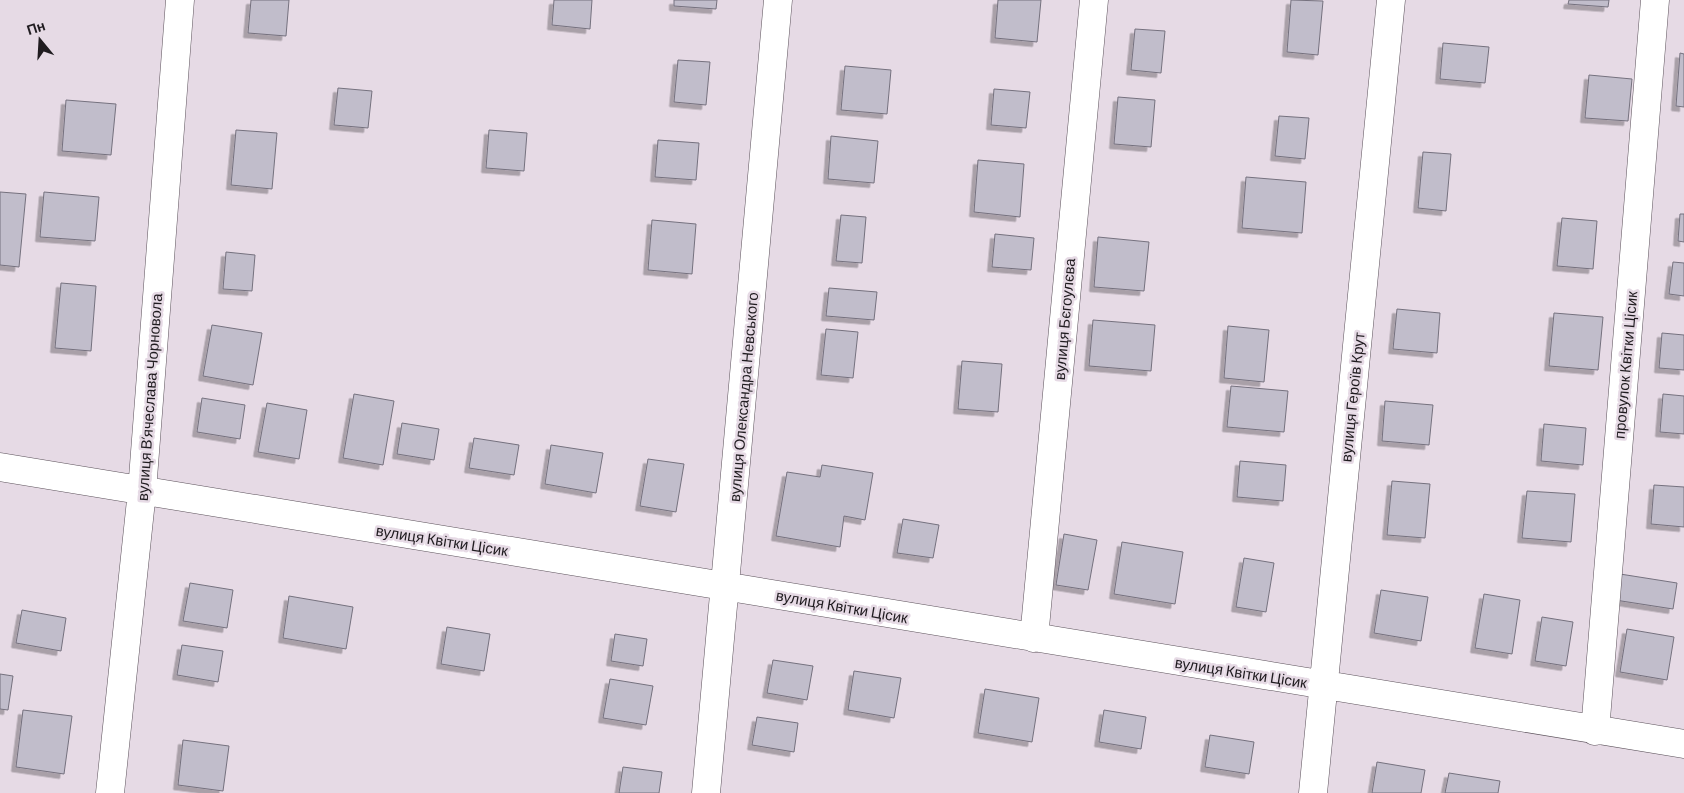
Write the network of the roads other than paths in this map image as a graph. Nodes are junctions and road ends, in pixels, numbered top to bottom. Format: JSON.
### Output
{"nodes":[{"id":1,"x":180,"y":0,"type":"edge"},
{"id":2,"x":778,"y":0,"type":"edge"},
{"id":3,"x":1094,"y":0,"type":"edge"},
{"id":4,"x":1391,"y":0,"type":"edge"},
{"id":5,"x":1655,"y":0,"type":"edge"},
{"id":6,"x":0,"y":467,"type":"edge"},
{"id":7,"x":142,"y":491,"type":"junction"},
{"id":8,"x":726,"y":586,"type":"junction"},
{"id":9,"x":1034,"y":638,"type":"junction"},
{"id":10,"x":1324,"y":686,"type":"junction"},
{"id":11,"x":1595,"y":731,"type":"junction"},
{"id":12,"x":1684,"y":744,"type":"edge"},
{"id":13,"x":110,"y":793,"type":"edge"},
{"id":14,"x":706,"y":793,"type":"edge"},
{"id":15,"x":1313,"y":793,"type":"edge"}],
"edges":[{"from":1,"to":7,"type":"street","name":"вулиця Вʼячеслава Чорновола"},
{"from":2,"to":8,"type":"street","name":"вулиця Олександра Невського"},
{"from":3,"to":9,"type":"street","name":"вулиця Бєгоулєва"},
{"from":4,"to":10,"type":"street","name":"вулиця Героїв Крут"},
{"from":5,"to":11,"type":"street","name":"провулок Квітки Цісик"},
{"from":6,"to":7,"type":"street","name":"вулиця Квітки Цісик"},
{"from":7,"to":8,"type":"street","name":"вулиця Квітки Цісик"},
{"from":7,"to":13,"type":"street","name":"вулиця Вʼячеслава Чорновола"},
{"from":8,"to":9,"type":"street","name":"вулиця Квітки Цісик"},
{"from":8,"to":14,"type":"street","name":"вулиця Олександра Невського"},
{"from":9,"to":10,"type":"street","name":"вулиця Квітки Цісик"},
{"from":10,"to":11,"type":"street","name":"вулиця Квітки Цісик"},
{"from":10,"to":15,"type":"street","name":"вулиця Героїв Крут"},
{"from":11,"to":12,"type":"street","name":"вулиця Квітки Цісик"}]}
